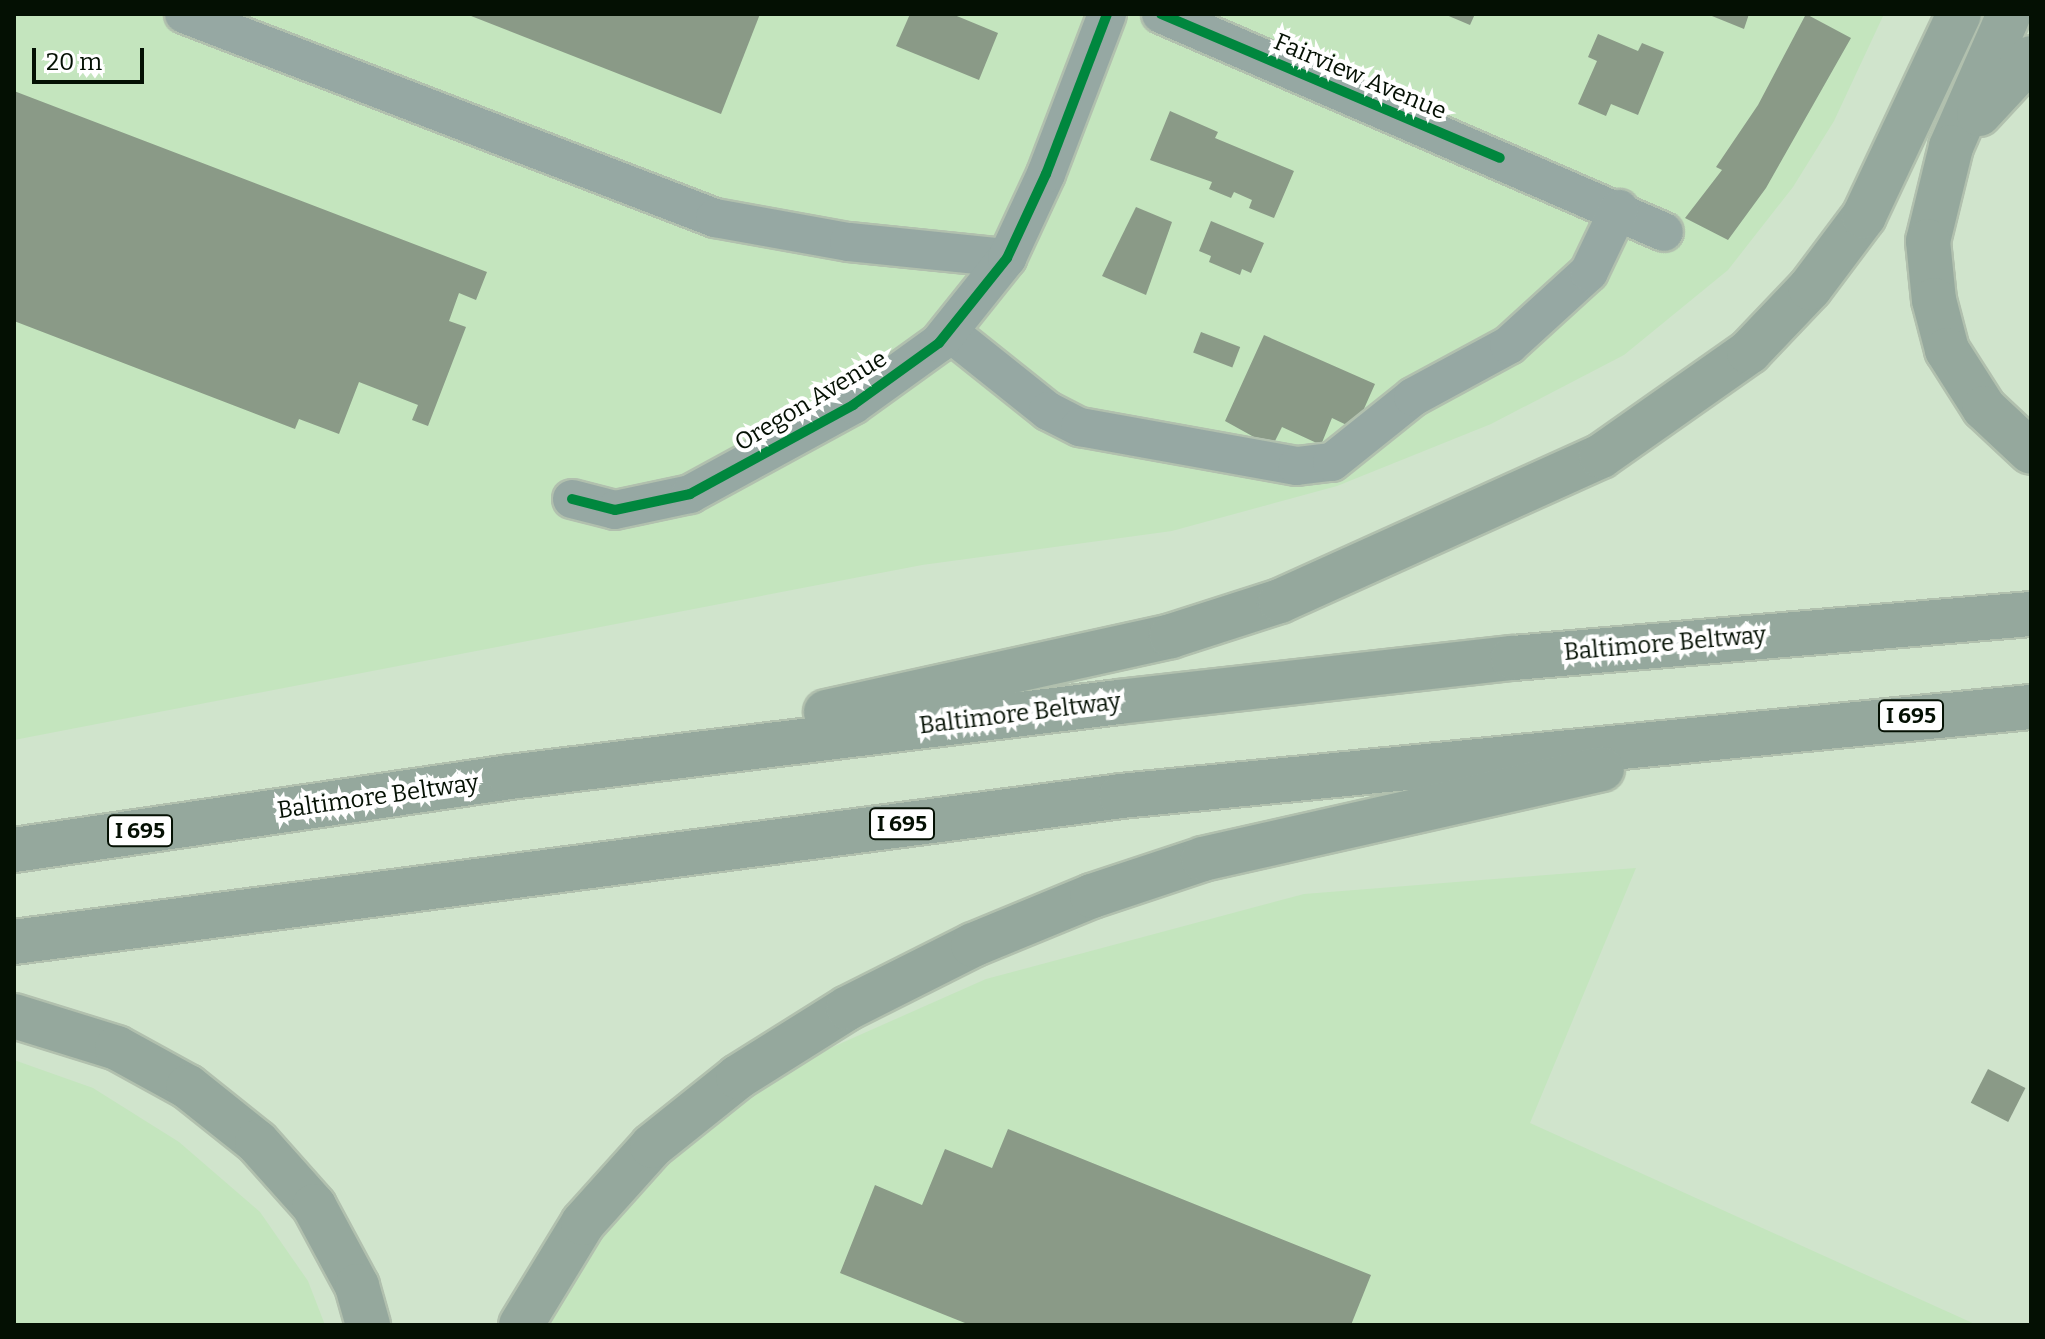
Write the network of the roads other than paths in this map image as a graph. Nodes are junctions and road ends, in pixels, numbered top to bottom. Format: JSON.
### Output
{"nodes":[{"id":1,"x":184,"y":14,"type":"edge"},
{"id":2,"x":1107,"y":14,"type":"edge"},
{"id":3,"x":1161,"y":14,"type":"edge"},
{"id":4,"x":1959,"y":14,"type":"edge"},
{"id":5,"x":2009,"y":14,"type":"edge"},
{"id":6,"x":2031,"y":58,"type":"edge"},
{"id":7,"x":1951,"y":147,"type":"junction"},
{"id":8,"x":1619,"y":209,"type":"junction"},
{"id":9,"x":1664,"y":232,"type":"dead end"},
{"id":10,"x":1007,"y":258,"type":"junction"},
{"id":11,"x":949,"y":332,"type":"junction"},
{"id":12,"x":2031,"y":452,"type":"edge"},
{"id":13,"x":572,"y":499,"type":"dead end"},
{"id":14,"x":2031,"y":614,"type":"edge"},
{"id":15,"x":2031,"y":707,"type":"edge"},
{"id":16,"x":1792,"y":727,"type":"junction"},
{"id":17,"x":510,"y":777,"type":"junction"},
{"id":18,"x":14,"y":850,"type":"edge"},
{"id":19,"x":14,"y":942,"type":"edge"},
{"id":20,"x":14,"y":1016,"type":"edge"},
{"id":21,"x":368,"y":1325,"type":"edge"},
{"id":22,"x":521,"y":1325,"type":"edge"}],
"edges":[{"from":1,"to":10,"type":"street"},
{"from":2,"to":10,"type":"street","name":"Oregon Avenue"},
{"from":3,"to":8,"type":"street","name":"Fairview Avenue"},
{"from":4,"to":17,"type":"highway"},
{"from":5,"to":7,"type":"highway"},
{"from":6,"to":7,"type":"highway"},
{"from":7,"to":12,"type":"highway"},
{"from":8,"to":9,"type":"street","name":"Fairview Avenue"},
{"from":8,"to":11,"type":"street"},
{"from":10,"to":11,"type":"street","name":"Oregon Avenue"},
{"from":11,"to":13,"type":"street","name":"Oregon Avenue"},
{"from":14,"to":17,"type":"highway","name":"Baltimore Beltway","number":"I 695"},
{"from":15,"to":16,"type":"highway","number":"I 695"},
{"from":16,"to":19,"type":"highway","number":"I 695"},
{"from":16,"to":22,"type":"highway"},
{"from":17,"to":18,"type":"highway","name":"Baltimore Beltway","number":"I 695"},
{"from":20,"to":21,"type":"highway"}]}
